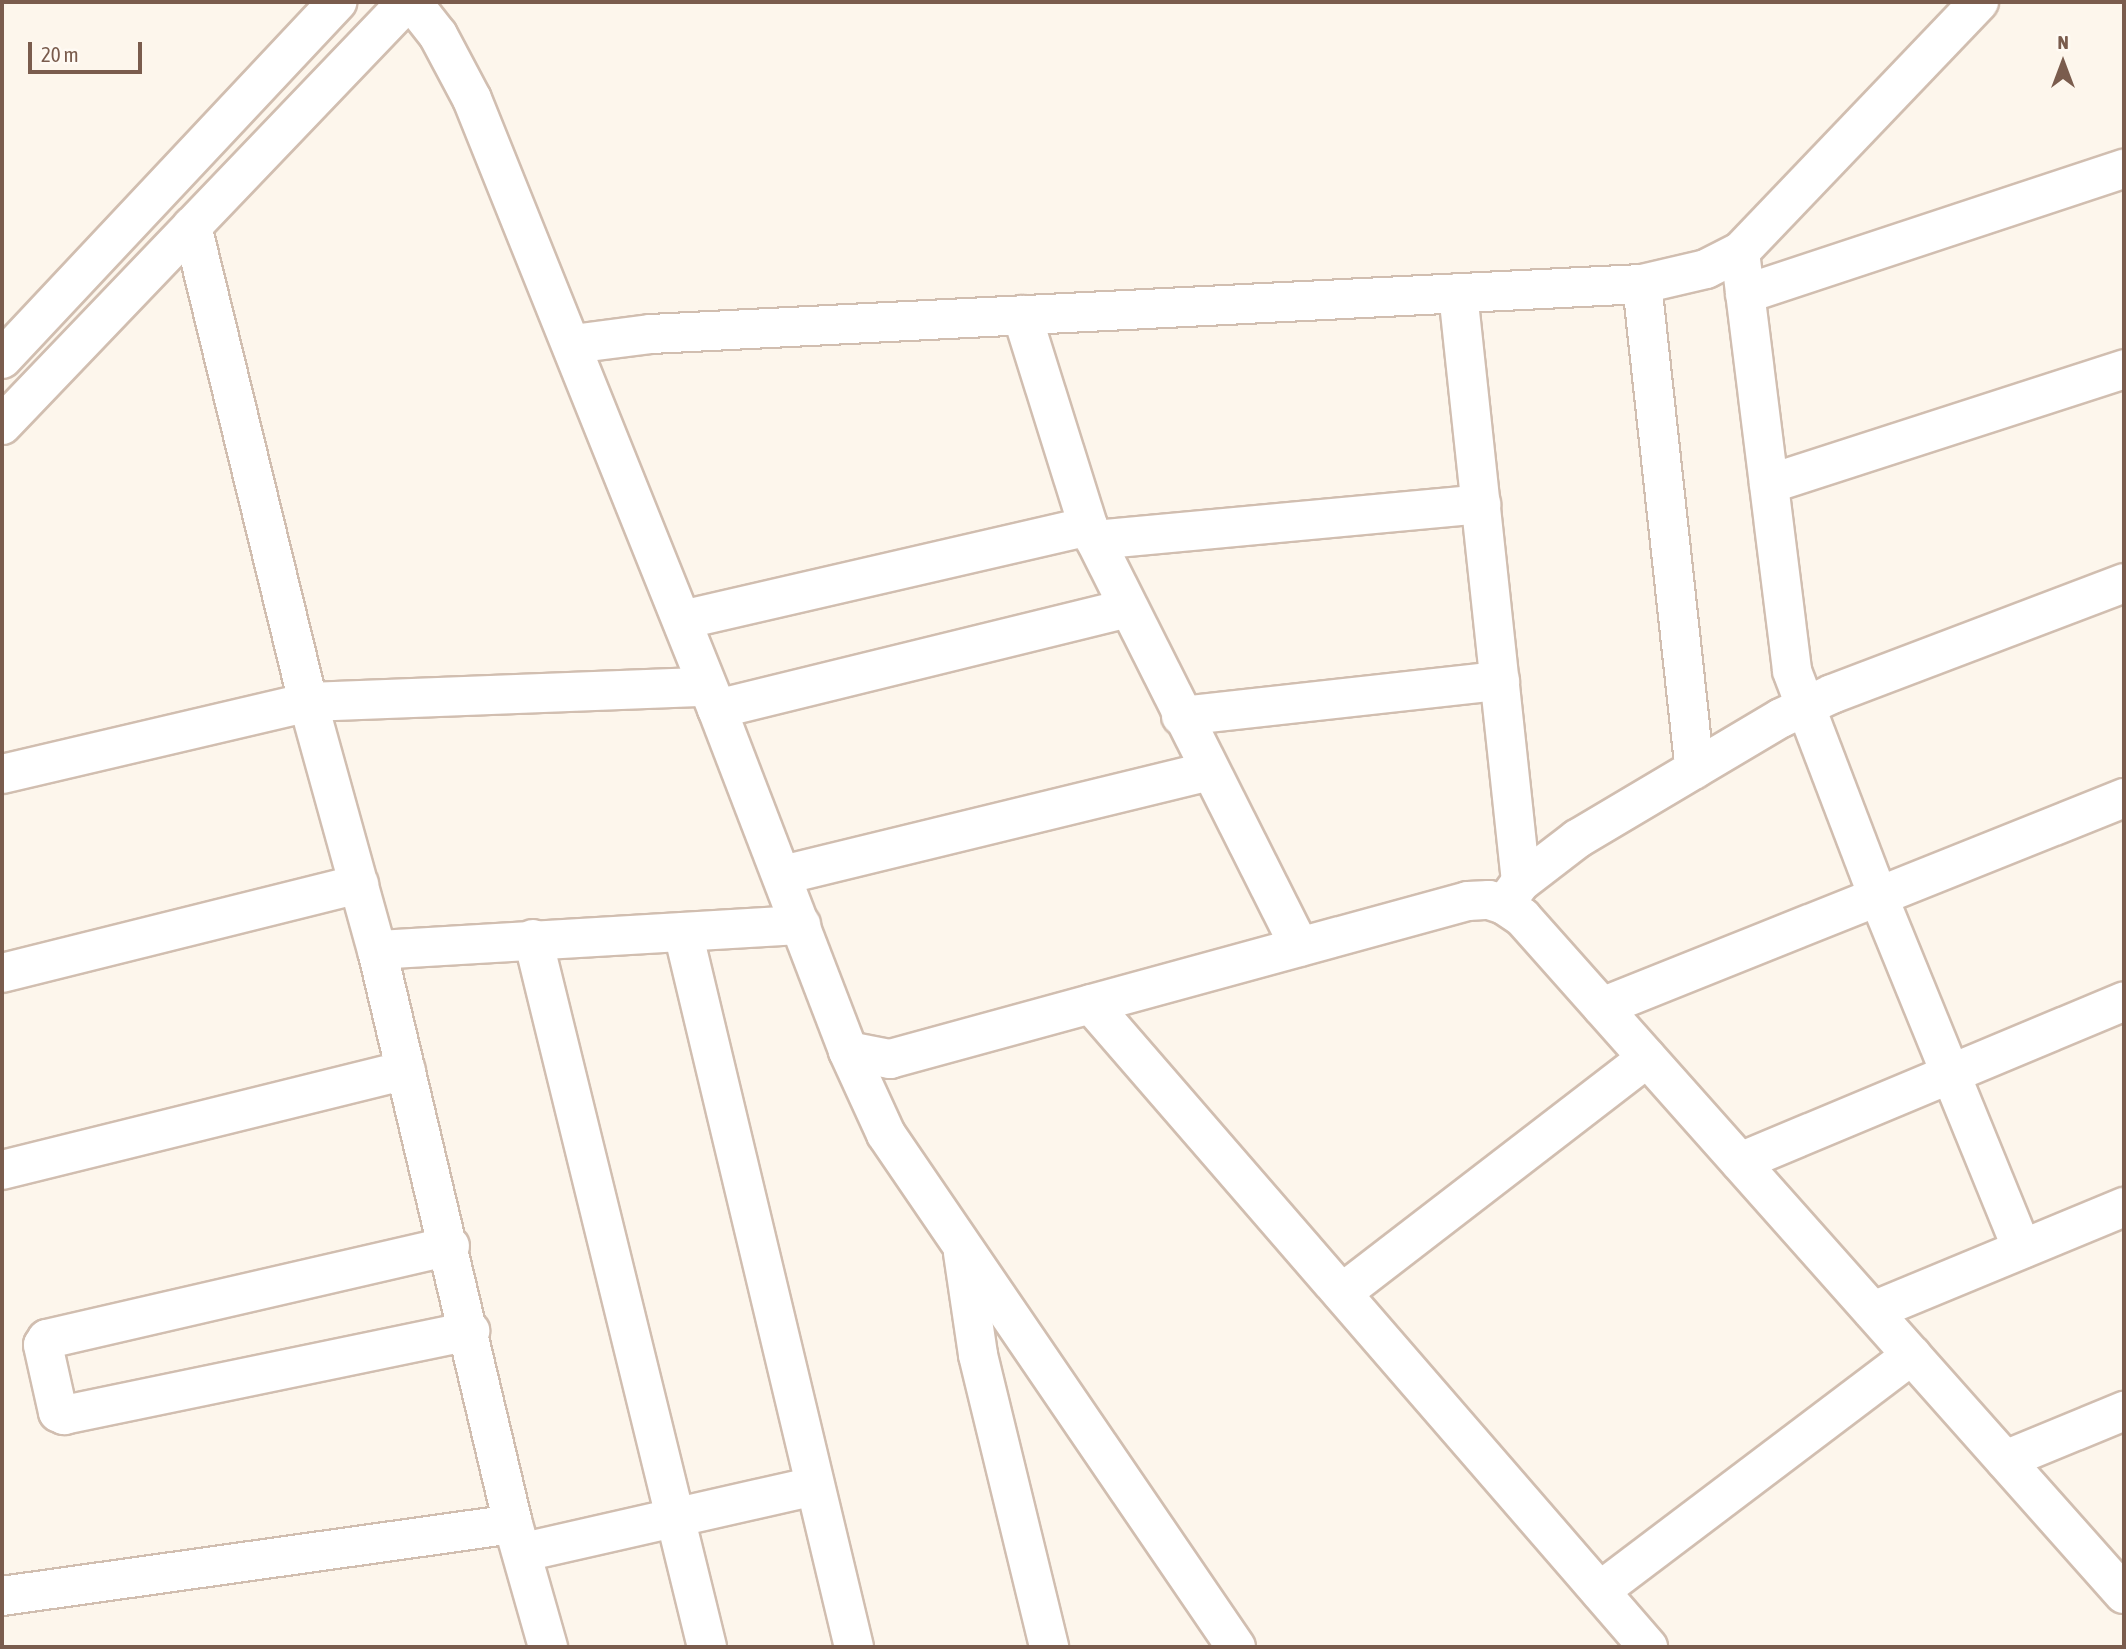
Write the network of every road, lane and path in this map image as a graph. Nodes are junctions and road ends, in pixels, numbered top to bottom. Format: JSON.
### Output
{"nodes":[{"id":1,"x":337,"y":2,"type":"edge"},
{"id":2,"x":410,"y":2,"type":"edge"},
{"id":3,"x":1979,"y":2,"type":"edge"},
{"id":4,"x":2124,"y":169,"type":"edge"},
{"id":5,"x":192,"y":226,"type":"junction"},
{"id":6,"x":1740,"y":252,"type":"junction"},
{"id":7,"x":1642,"y":284,"type":"junction"},
{"id":8,"x":1458,"y":293,"type":"junction"},
{"id":9,"x":1745,"y":294,"type":"junction"},
{"id":10,"x":1022,"y":315,"type":"junction"},
{"id":11,"x":573,"y":344,"type":"junction"},
{"id":12,"x":2,"y":359,"type":"edge"},
{"id":13,"x":2124,"y":369,"type":"edge"},
{"id":14,"x":2,"y":425,"type":"edge"},
{"id":15,"x":1769,"y":484,"type":"junction"},
{"id":16,"x":1481,"y":503,"type":"junction"},
{"id":17,"x":1091,"y":533,"type":"junction"},
{"id":18,"x":2124,"y":583,"type":"edge"},
{"id":19,"x":1127,"y":608,"type":"junction"},
{"id":20,"x":682,"y":620,"type":"junction"},
{"id":21,"x":1500,"y":681,"type":"junction"},
{"id":22,"x":711,"y":698,"type":"junction"},
{"id":23,"x":308,"y":702,"type":"junction"},
{"id":24,"x":1804,"y":707,"type":"junction"},
{"id":25,"x":1181,"y":716,"type":"junction"},
{"id":26,"x":1695,"y":769,"type":"junction"},
{"id":27,"x":1209,"y":771,"type":"junction"},
{"id":28,"x":2,"y":774,"type":"edge"},
{"id":29,"x":2124,"y":798,"type":"edge"},
{"id":30,"x":783,"y":875,"type":"junction"},
{"id":31,"x":359,"y":884,"type":"junction"},
{"id":32,"x":1512,"y":894,"type":"junction"},
{"id":33,"x":1878,"y":896,"type":"junction"},
{"id":34,"x":801,"y":925,"type":"junction"},
{"id":35,"x":683,"y":932,"type":"junction"},
{"id":36,"x":533,"y":939,"type":"junction"},
{"id":37,"x":1300,"y":947,"type":"junction"},
{"id":38,"x":377,"y":950,"type":"junction"},
{"id":39,"x":2,"y":973,"type":"edge"},
{"id":40,"x":2124,"y":1000,"type":"edge"},
{"id":41,"x":1091,"y":1004,"type":"junction"},
{"id":42,"x":1602,"y":1007,"type":"junction"},
{"id":43,"x":848,"y":1051,"type":"junction"},
{"id":44,"x":1647,"y":1058,"type":"junction"},
{"id":45,"x":407,"y":1070,"type":"junction"},
{"id":46,"x":1953,"y":1072,"type":"junction"},
{"id":47,"x":1740,"y":1162,"type":"junction"},
{"id":48,"x":2,"y":1170,"type":"edge"},
{"id":49,"x":2124,"y":1207,"type":"edge"},
{"id":50,"x":961,"y":1244,"type":"junction"},
{"id":51,"x":450,"y":1246,"type":"junction"},
{"id":52,"x":2022,"y":1249,"type":"junction"},
{"id":53,"x":1342,"y":1293,"type":"junction"},
{"id":54,"x":1873,"y":1311,"type":"junction"},
{"id":55,"x":470,"y":1331,"type":"junction"},
{"id":56,"x":1912,"y":1355,"type":"junction"},
{"id":57,"x":2124,"y":1411,"type":"edge"},
{"id":58,"x":2005,"y":1460,"type":"junction"},
{"id":59,"x":814,"y":1486,"type":"junction"},
{"id":60,"x":676,"y":1520,"type":"junction"},
{"id":61,"x":518,"y":1538,"type":"junction"},
{"id":62,"x":1600,"y":1591,"type":"junction"},
{"id":63,"x":2124,"y":1594,"type":"edge"},
{"id":64,"x":2,"y":1596,"type":"edge"},
{"id":65,"x":548,"y":1647,"type":"edge"},
{"id":66,"x":707,"y":1647,"type":"edge"},
{"id":67,"x":854,"y":1647,"type":"edge"},
{"id":68,"x":1049,"y":1647,"type":"edge"},
{"id":69,"x":1236,"y":1647,"type":"edge"},
{"id":70,"x":1648,"y":1647,"type":"edge"}],
"edges":[{"from":1,"to":12,"type":"street"},
{"from":2,"to":5,"type":"street"},
{"from":2,"to":11,"type":"street"},
{"from":3,"to":6,"type":"street"},
{"from":4,"to":9,"type":"street"},
{"from":5,"to":14,"type":"street"},
{"from":5,"to":23,"type":"street"},
{"from":6,"to":7,"type":"street"},
{"from":6,"to":9,"type":"street"},
{"from":7,"to":8,"type":"street"},
{"from":7,"to":26,"type":"street"},
{"from":8,"to":10,"type":"street"},
{"from":8,"to":16,"type":"street"},
{"from":9,"to":15,"type":"street"},
{"from":10,"to":11,"type":"street"},
{"from":10,"to":17,"type":"street"},
{"from":11,"to":20,"type":"street"},
{"from":13,"to":15,"type":"street"},
{"from":15,"to":24,"type":"street"},
{"from":16,"to":17,"type":"street"},
{"from":16,"to":21,"type":"street"},
{"from":17,"to":19,"type":"street"},
{"from":17,"to":20,"type":"street"},
{"from":18,"to":24,"type":"street"},
{"from":19,"to":22,"type":"street"},
{"from":19,"to":25,"type":"street"},
{"from":20,"to":22,"type":"street"},
{"from":21,"to":25,"type":"street"},
{"from":21,"to":32,"type":"street"},
{"from":22,"to":23,"type":"street"},
{"from":22,"to":30,"type":"street"},
{"from":23,"to":28,"type":"street"},
{"from":23,"to":31,"type":"street"},
{"from":24,"to":26,"type":"street"},
{"from":24,"to":33,"type":"street"},
{"from":25,"to":27,"type":"street"},
{"from":26,"to":32,"type":"street"},
{"from":27,"to":30,"type":"street"},
{"from":27,"to":37,"type":"street"},
{"from":29,"to":33,"type":"street"},
{"from":30,"to":34,"type":"street"},
{"from":31,"to":38,"type":"street"},
{"from":31,"to":39,"type":"street"},
{"from":32,"to":37,"type":"street"},
{"from":32,"to":42,"type":"street"},
{"from":33,"to":42,"type":"street"},
{"from":33,"to":46,"type":"street"},
{"from":34,"to":35,"type":"street"},
{"from":34,"to":43,"type":"street"},
{"from":35,"to":36,"type":"street"},
{"from":35,"to":59,"type":"street"},
{"from":36,"to":38,"type":"street"},
{"from":36,"to":60,"type":"street"},
{"from":37,"to":41,"type":"street"},
{"from":38,"to":45,"type":"street"},
{"from":40,"to":46,"type":"street"},
{"from":41,"to":43,"type":"street"},
{"from":41,"to":53,"type":"street"},
{"from":42,"to":44,"type":"street"},
{"from":43,"to":50,"type":"street"},
{"from":44,"to":47,"type":"street"},
{"from":44,"to":53,"type":"street"},
{"from":45,"to":48,"type":"street"},
{"from":45,"to":51,"type":"street"},
{"from":46,"to":47,"type":"street"},
{"from":46,"to":52,"type":"street"},
{"from":47,"to":54,"type":"street"},
{"from":49,"to":52,"type":"street"},
{"from":50,"to":68,"type":"street"},
{"from":50,"to":69,"type":"street"},
{"from":51,"to":55,"type":"street"},
{"from":51,"to":55,"type":"street"},
{"from":52,"to":54,"type":"street"},
{"from":53,"to":62,"type":"street"},
{"from":54,"to":56,"type":"street"},
{"from":55,"to":61,"type":"street"},
{"from":56,"to":58,"type":"street"},
{"from":56,"to":62,"type":"street"},
{"from":57,"to":58,"type":"street"},
{"from":58,"to":63,"type":"street"},
{"from":59,"to":60,"type":"street"},
{"from":59,"to":67,"type":"street"},
{"from":60,"to":61,"type":"street"},
{"from":60,"to":66,"type":"street"},
{"from":61,"to":64,"type":"street"},
{"from":61,"to":65,"type":"street"},
{"from":62,"to":70,"type":"street"}]}
